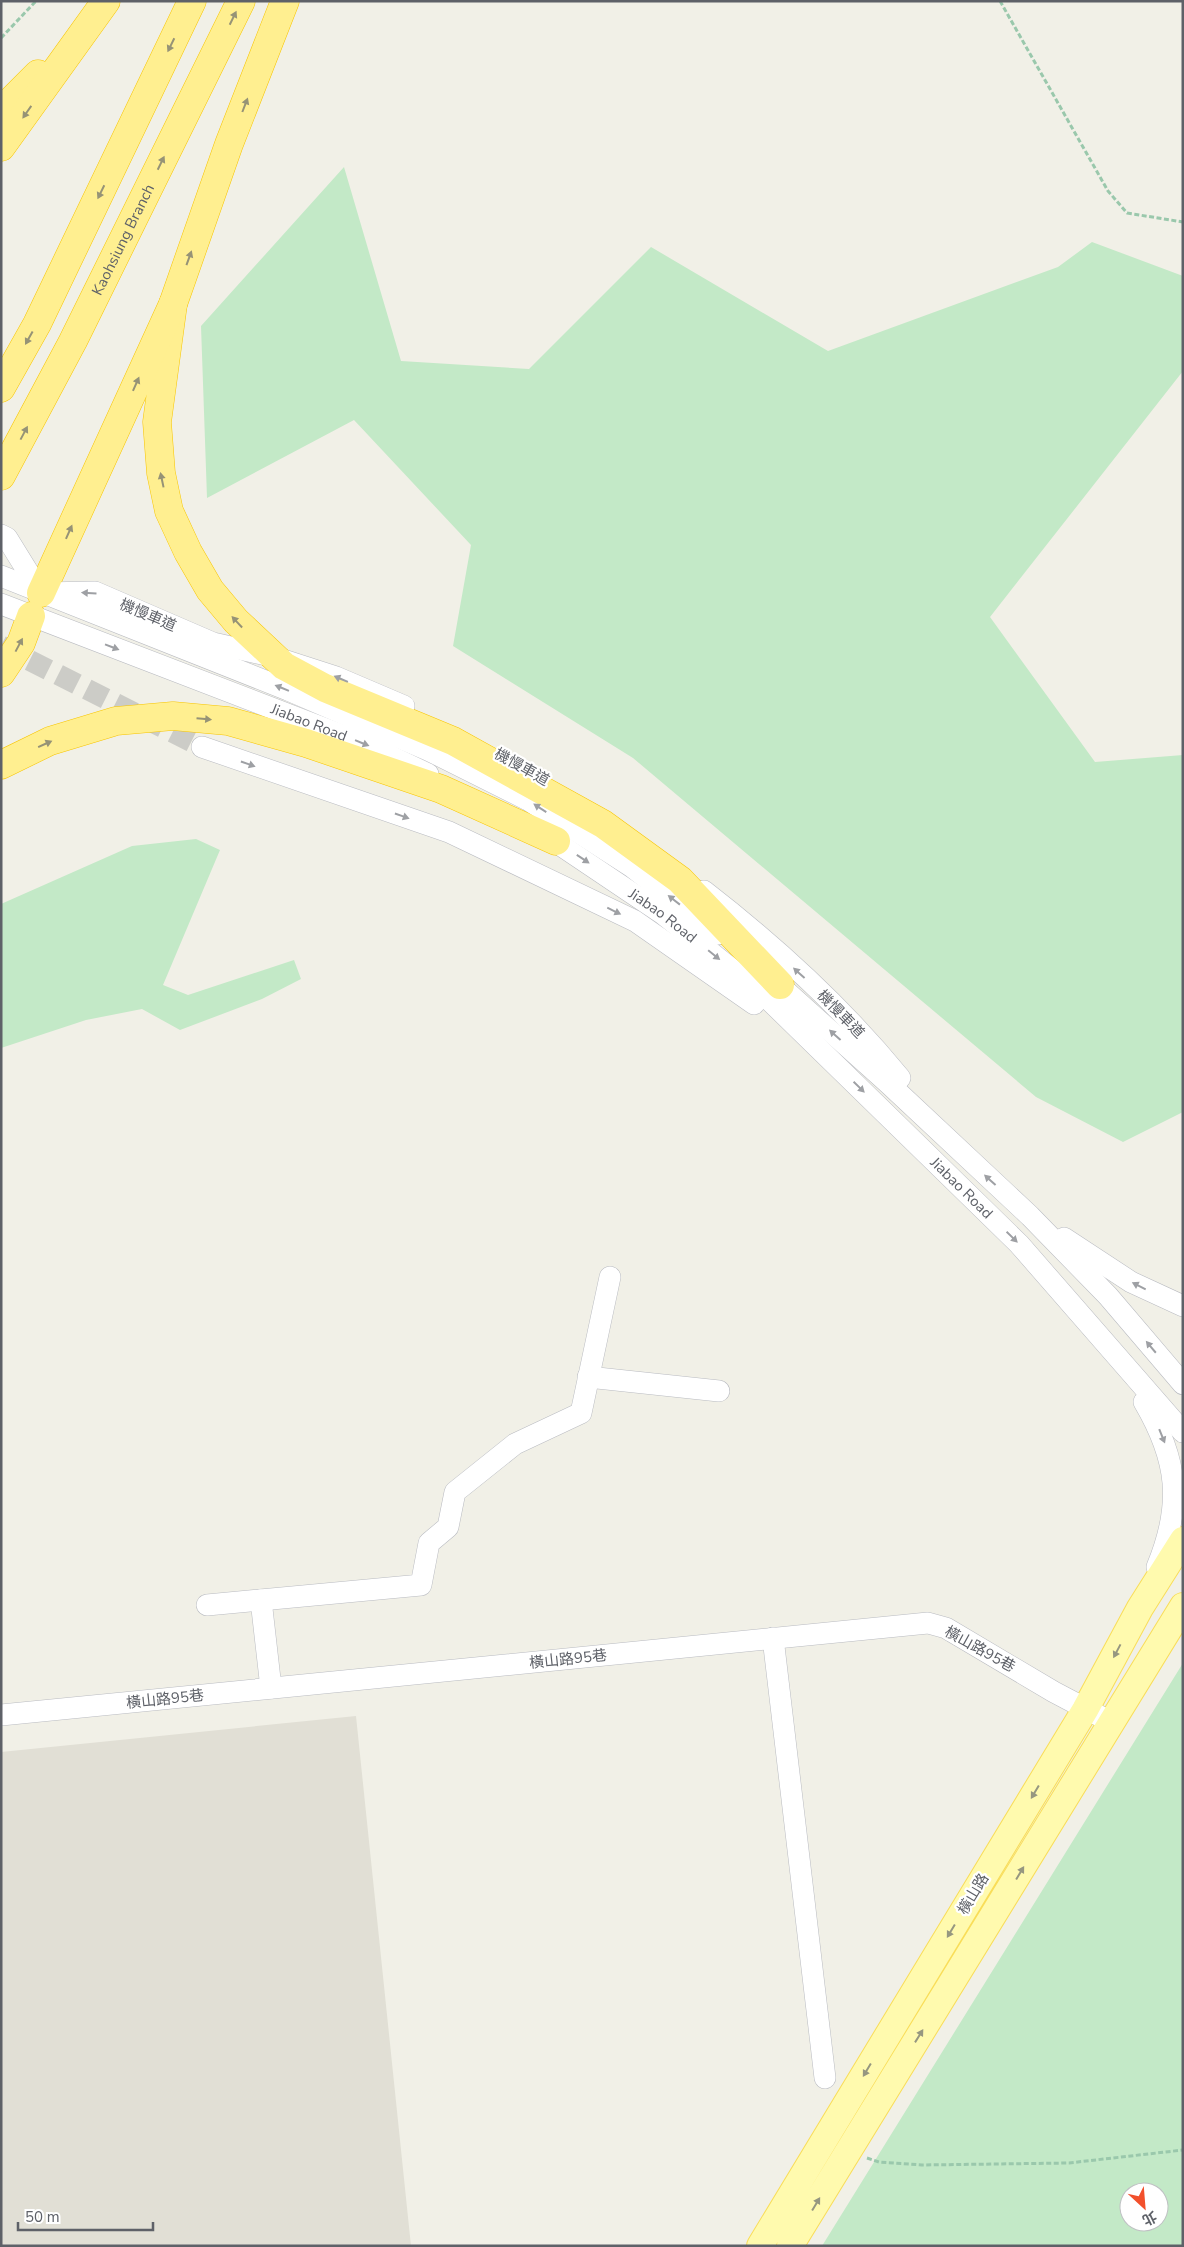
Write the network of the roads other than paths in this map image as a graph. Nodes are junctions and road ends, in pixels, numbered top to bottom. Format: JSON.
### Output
{"nodes":[{"id":1,"x":192,"y":1,"type":"edge"},
{"id":2,"x":241,"y":1,"type":"edge"},
{"id":3,"x":285,"y":1,"type":"edge"},
{"id":4,"x":98,"y":11,"type":"edge"},
{"id":5,"x":1,"y":111,"type":"edge"},
{"id":6,"x":1,"y":147,"type":"edge"},
{"id":7,"x":173,"y":304,"type":"junction"},
{"id":8,"x":1,"y":388,"type":"edge"},
{"id":9,"x":1,"y":476,"type":"edge"},
{"id":10,"x":1,"y":535,"type":"edge"},
{"id":11,"x":1,"y":576,"type":"edge"},
{"id":12,"x":1,"y":604,"type":"edge"},
{"id":13,"x":36,"y":604,"type":"junction"},
{"id":14,"x":271,"y":656,"type":"junction"},
{"id":15,"x":1,"y":673,"type":"edge"},
{"id":16,"x":202,"y":747,"type":"tunnel mouth"},
{"id":17,"x":1,"y":765,"type":"edge"},
{"id":18,"x":556,"y":841,"type":"junction"},
{"id":19,"x":780,"y":985,"type":"junction"},
{"id":20,"x":824,"y":1053,"type":"junction"},
{"id":21,"x":960,"y":1152,"type":"junction"},
{"id":22,"x":1030,"y":1216,"type":"junction"},
{"id":23,"x":610,"y":1277,"type":"dead end"},
{"id":24,"x":1183,"y":1306,"type":"edge"},
{"id":25,"x":1111,"y":1349,"type":"junction"},
{"id":26,"x":588,"y":1377,"type":"junction"},
{"id":27,"x":1183,"y":1384,"type":"edge"},
{"id":28,"x":719,"y":1391,"type":"dead end"},
{"id":29,"x":1183,"y":1432,"type":"edge"},
{"id":30,"x":1183,"y":1540,"type":"edge"},
{"id":31,"x":261,"y":1600,"type":"junction"},
{"id":32,"x":207,"y":1605,"type":"dead end"},
{"id":33,"x":1183,"y":1606,"type":"edge"},
{"id":34,"x":1140,"y":1608,"type":"junction"},
{"id":35,"x":773,"y":1638,"type":"junction"},
{"id":36,"x":271,"y":1688,"type":"junction"},
{"id":37,"x":1085,"y":1710,"type":"junction"},
{"id":38,"x":1,"y":1715,"type":"edge"},
{"id":39,"x":1111,"y":1722,"type":"junction"},
{"id":40,"x":825,"y":2078,"type":"dead end"},
{"id":41,"x":760,"y":2246,"type":"edge"},
{"id":42,"x":790,"y":2246,"type":"edge"}],
"edges":[{"from":1,"to":8,"type":"highway","one_way":true},
{"from":9,"to":2,"type":"highway","name":"Kaohsiung Branch","one_way":true},
{"from":7,"to":3,"type":"highway","one_way":true},
{"from":4,"to":5,"type":"highway"},
{"from":4,"to":6,"type":"highway","one_way":true},
{"from":13,"to":7,"type":"highway","one_way":true},
{"from":14,"to":7,"type":"highway","one_way":true},
{"from":10,"to":13,"type":"street"},
{"from":11,"to":13,"type":"street","name":"Jiabao Road"},
{"from":12,"to":13,"type":"street","name":"Jiabao Road"},
{"from":14,"to":13,"type":"street","name":"機慢車道","one_way":true},
{"from":15,"to":13,"type":"highway","one_way":true},
{"from":13,"to":18,"type":"street","name":"Jiabao Road","one_way":true},
{"from":19,"to":13,"type":"street","name":"Jiabao Road","one_way":true},
{"from":14,"to":19,"type":"highway"},
{"from":21,"to":14,"type":"street","name":"機慢車道","one_way":true},
{"from":16,"to":20,"type":"street","one_way":true},
{"from":17,"to":18,"type":"highway","one_way":true},
{"from":18,"to":20,"type":"street","name":"Jiabao Road","one_way":true},
{"from":21,"to":19,"type":"street","name":"Jiabao Road","one_way":true},
{"from":20,"to":25,"type":"street","name":"Jiabao Road","one_way":true},
{"from":22,"to":21,"type":"street","name":"Jiabao Road","one_way":true},
{"from":24,"to":22,"type":"street","one_way":true},
{"from":27,"to":22,"type":"street","name":"Jiabao Road","one_way":true},
{"from":23,"to":26,"type":"street"},
{"from":25,"to":29,"type":"street","name":"Jiabao Road"},
{"from":25,"to":34,"type":"street","one_way":true},
{"from":26,"to":28,"type":"street"},
{"from":26,"to":31,"type":"street"},
{"from":30,"to":34,"type":"main road","name":"橫山路"},
{"from":31,"to":32,"type":"street"},
{"from":31,"to":36,"type":"street"},
{"from":33,"to":39,"type":"main road","name":"橫山路"},
{"from":34,"to":37,"type":"main road","name":"橫山路","one_way":true},
{"from":35,"to":36,"type":"street","name":"橫山路95巷"},
{"from":35,"to":37,"type":"street","name":"橫山路95巷"},
{"from":35,"to":40,"type":"street"},
{"from":36,"to":38,"type":"street","name":"橫山路95巷"},
{"from":37,"to":39,"type":"street","name":"橫山路95巷"},
{"from":37,"to":41,"type":"main road","name":"橫山路","one_way":true},
{"from":42,"to":39,"type":"main road","name":"橫山路","one_way":true}]}
